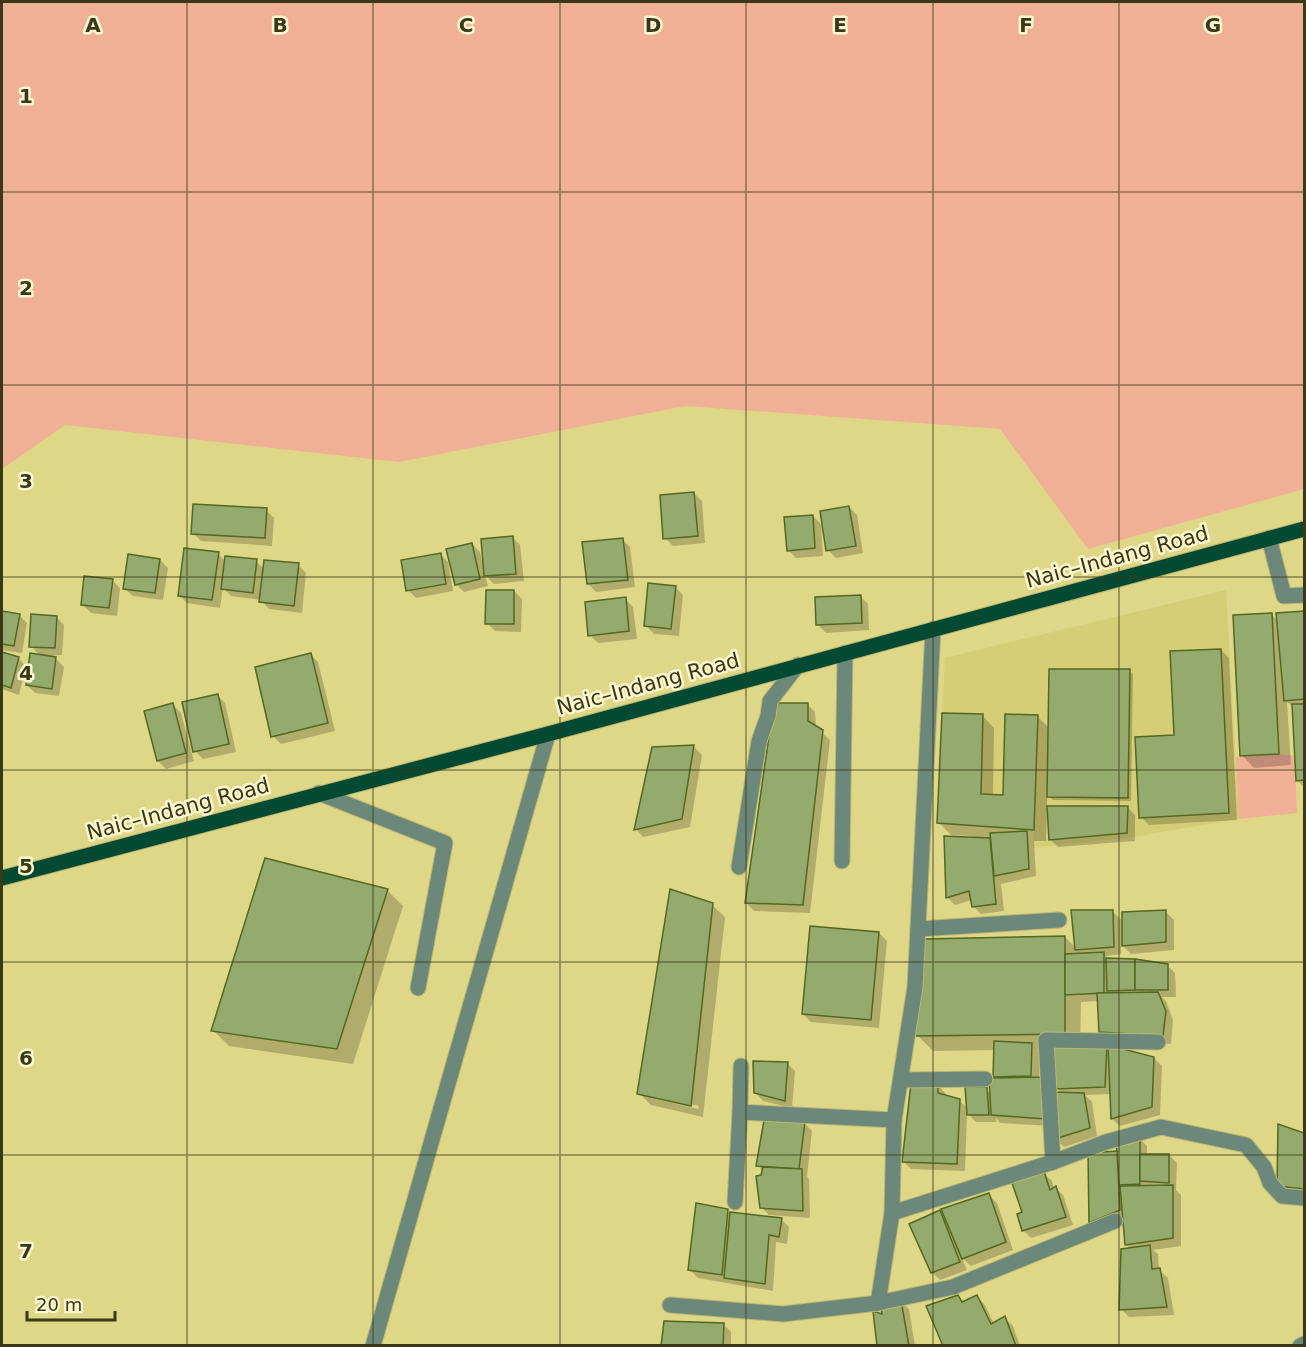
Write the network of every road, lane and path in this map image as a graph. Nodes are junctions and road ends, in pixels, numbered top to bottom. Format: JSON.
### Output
{"nodes":[{"id":1,"x":1305,"y":529,"type":"edge"},
{"id":2,"x":1269,"y":538,"type":"junction"},
{"id":3,"x":1305,"y":595,"type":"edge"},
{"id":4,"x":933,"y":629,"type":"junction"},
{"id":5,"x":846,"y":653,"type":"junction"},
{"id":6,"x":798,"y":665,"type":"junction"},
{"id":7,"x":548,"y":734,"type":"junction"},
{"id":8,"x":319,"y":794,"type":"junction"},
{"id":9,"x":842,"y":861,"type":"dead end"},
{"id":10,"x":739,"y":867,"type":"dead end"},
{"id":11,"x":2,"y":874,"type":"edge"},
{"id":12,"x":1059,"y":920,"type":"dead end"},
{"id":13,"x":918,"y":929,"type":"junction"},
{"id":14,"x":418,"y":988,"type":"dead end"},
{"id":15,"x":1158,"y":1042,"type":"dead end"},
{"id":16,"x":741,"y":1066,"type":"dead end"},
{"id":17,"x":985,"y":1079,"type":"dead end"},
{"id":18,"x":901,"y":1080,"type":"junction"},
{"id":19,"x":740,"y":1112,"type":"junction"},
{"id":20,"x":894,"y":1120,"type":"junction"},
{"id":21,"x":1053,"y":1162,"type":"junction"},
{"id":22,"x":1305,"y":1198,"type":"edge"},
{"id":23,"x":735,"y":1202,"type":"dead end"},
{"id":24,"x":892,"y":1213,"type":"junction"},
{"id":25,"x":1115,"y":1221,"type":"dead end"},
{"id":26,"x":878,"y":1303,"type":"junction"},
{"id":27,"x":670,"y":1305,"type":"dead end"},
{"id":28,"x":373,"y":1346,"type":"edge"}],
"edges":[{"from":1,"to":2,"type":"main road","name":"Naic–Indang Road"},
{"from":2,"to":3,"type":"street"},
{"from":2,"to":4,"type":"main road","name":"Naic–Indang Road"},
{"from":4,"to":5,"type":"main road","name":"Naic–Indang Road"},
{"from":4,"to":13,"type":"street"},
{"from":5,"to":6,"type":"main road","name":"Naic–Indang Road"},
{"from":5,"to":9,"type":"street"},
{"from":6,"to":7,"type":"main road","name":"Naic–Indang Road"},
{"from":6,"to":10,"type":"street"},
{"from":7,"to":8,"type":"main road","name":"Naic–Indang Road"},
{"from":7,"to":28,"type":"street"},
{"from":8,"to":11,"type":"main road","name":"Naic–Indang Road"},
{"from":8,"to":14,"type":"street"},
{"from":12,"to":13,"type":"street"},
{"from":13,"to":18,"type":"street"},
{"from":15,"to":21,"type":"street"},
{"from":16,"to":19,"type":"street"},
{"from":17,"to":18,"type":"street"},
{"from":18,"to":20,"type":"street"},
{"from":19,"to":20,"type":"street"},
{"from":19,"to":23,"type":"street"},
{"from":20,"to":24,"type":"street"},
{"from":21,"to":22,"type":"street"},
{"from":21,"to":24,"type":"street"},
{"from":24,"to":26,"type":"street"},
{"from":25,"to":26,"type":"street"},
{"from":26,"to":27,"type":"street"}]}
